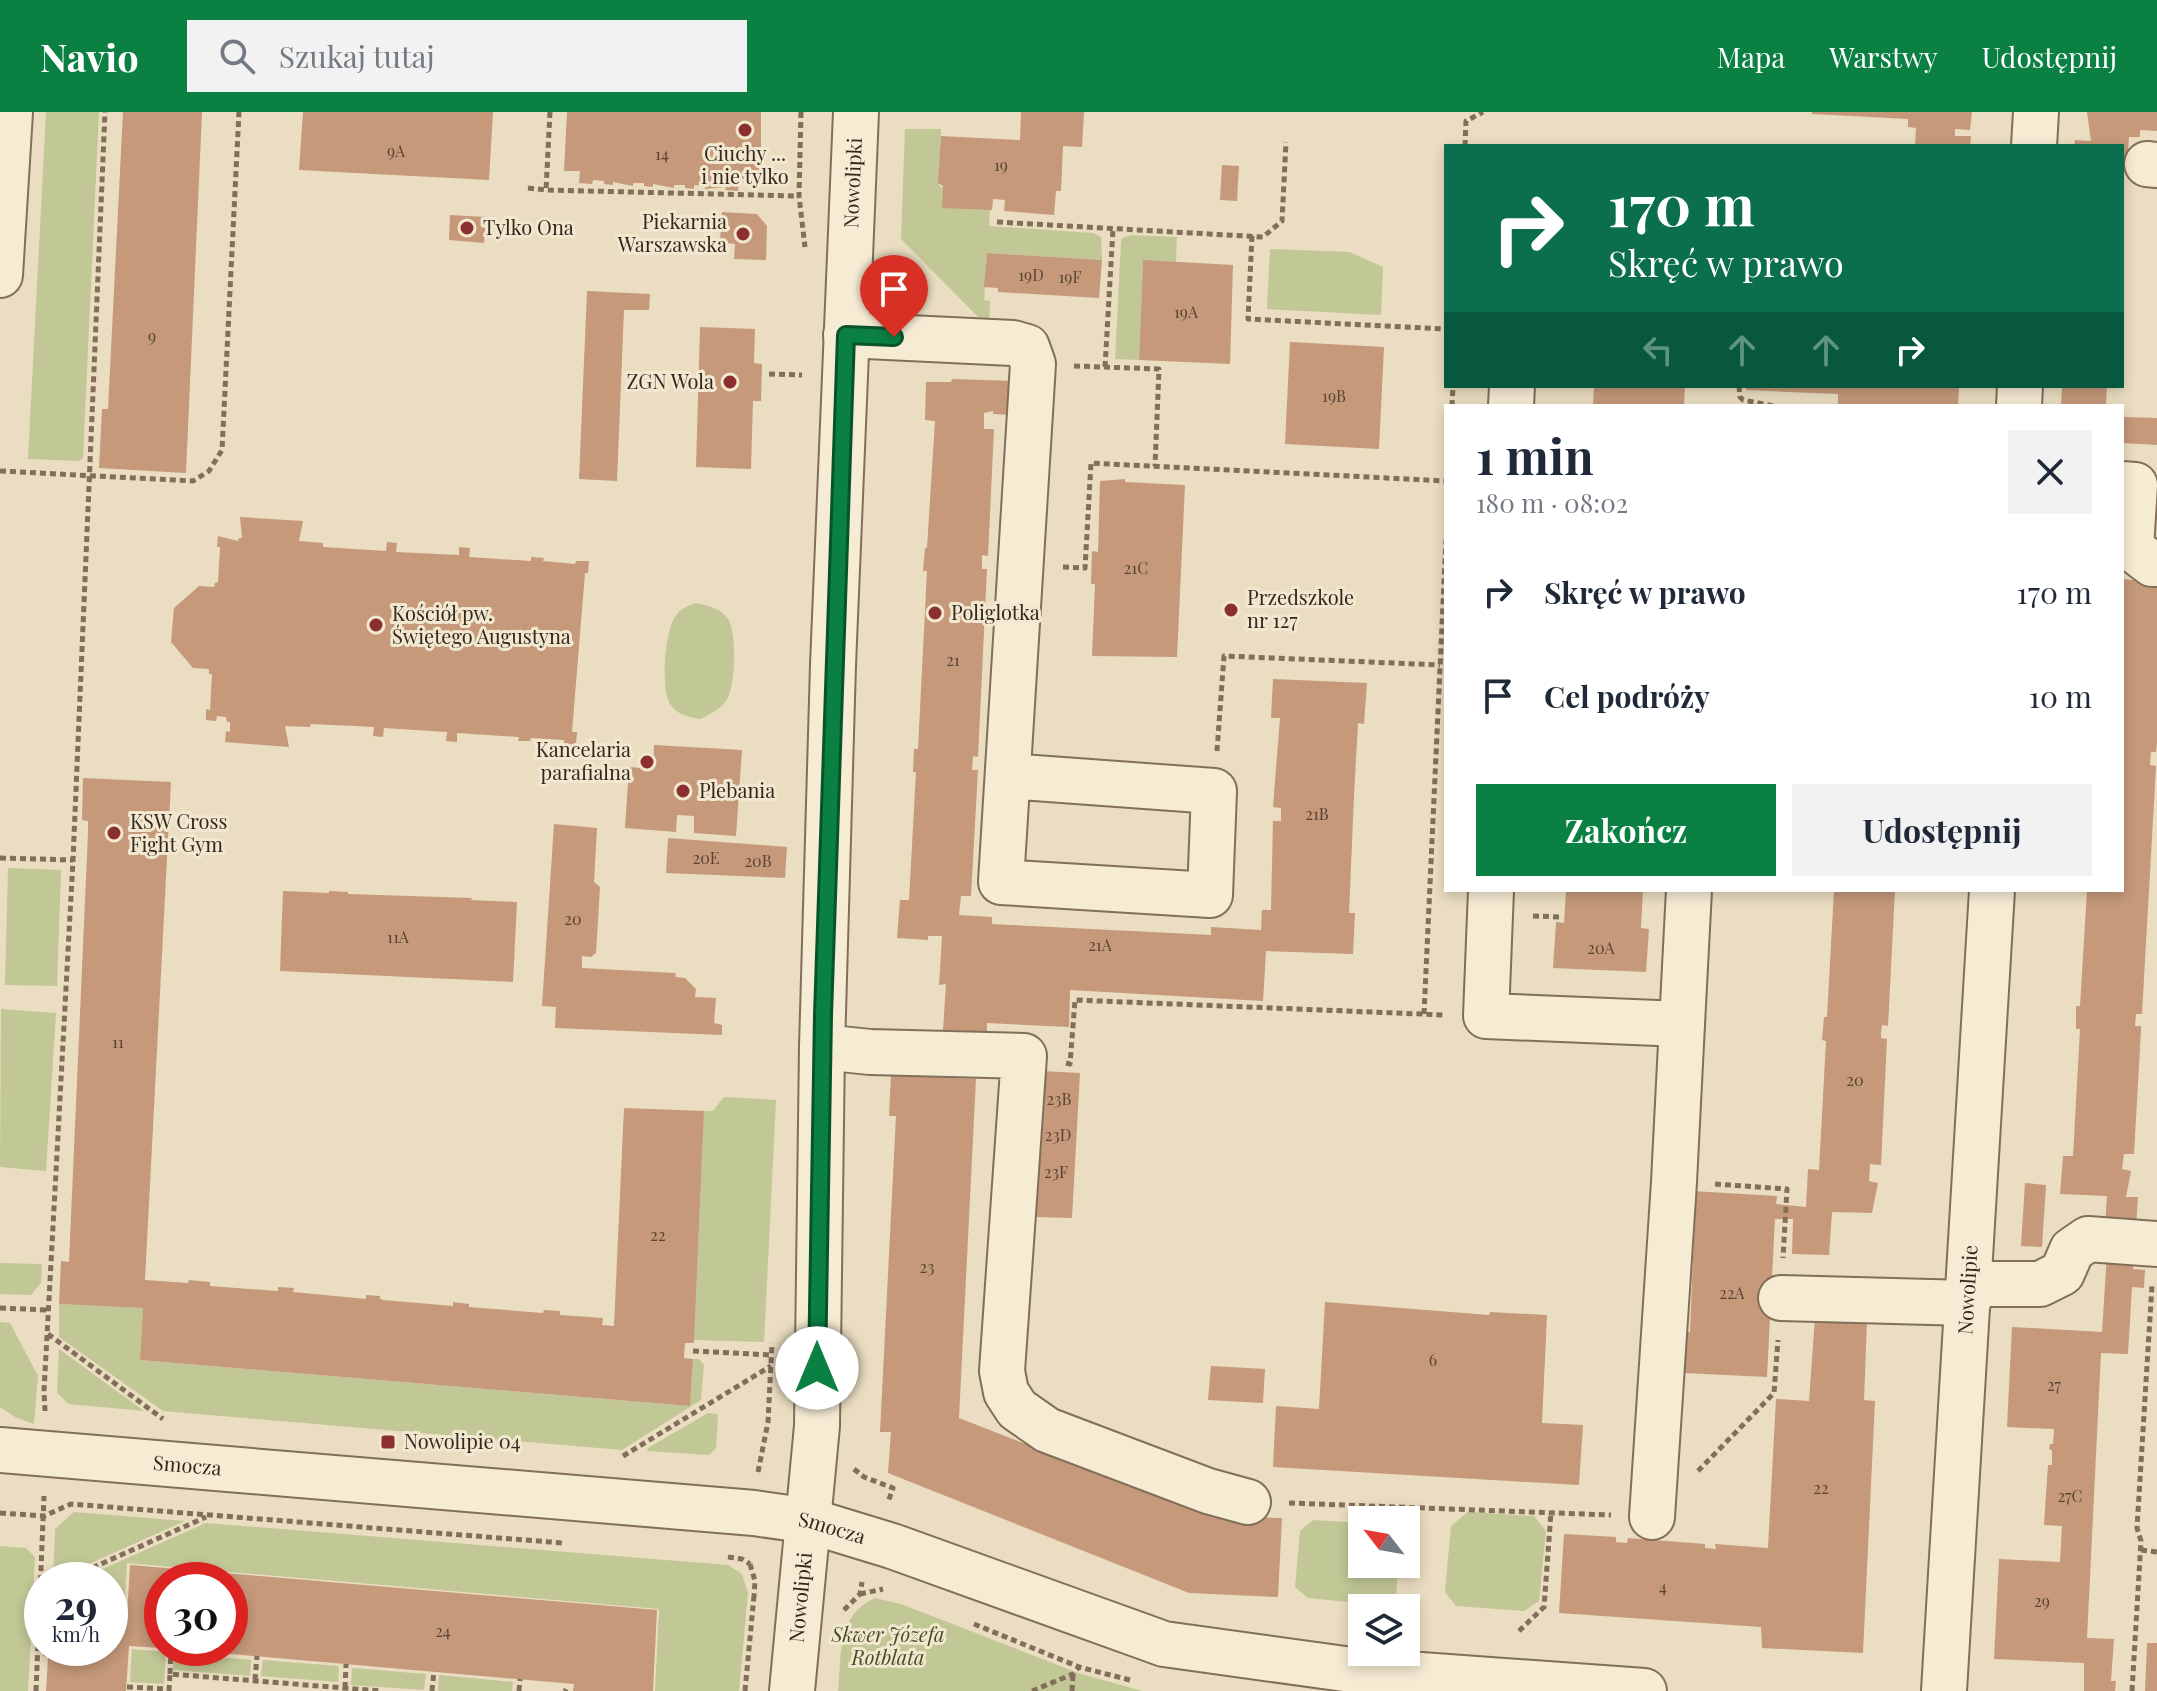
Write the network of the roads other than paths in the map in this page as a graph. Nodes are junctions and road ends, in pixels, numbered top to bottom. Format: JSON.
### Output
{"nodes":[{"id":1,"x":10,"y":112,"type":"edge"},
{"id":2,"x":856,"y":112,"type":"edge"},
{"id":3,"x":2036,"y":112,"type":"edge"},
{"id":4,"x":2034,"y":144,"type":"edge"},
{"id":5,"x":0,"y":275,"type":"edge"},
{"id":6,"x":846,"y":335,"type":"junction"},
{"id":7,"x":2124,"y":484,"type":"edge"},
{"id":8,"x":2157,"y":564,"type":"edge"},
{"id":9,"x":1008,"y":776,"type":"junction"},
{"id":10,"x":1491,"y":892,"type":"edge"},
{"id":11,"x":1689,"y":892,"type":"edge"},
{"id":12,"x":1992,"y":892,"type":"edge"},
{"id":13,"x":1682,"y":1024,"type":"junction"},
{"id":14,"x":822,"y":1047,"type":"junction"},
{"id":15,"x":2155,"y":1260,"type":"edge"},
{"id":16,"x":1969,"y":1294,"type":"junction"},
{"id":17,"x":1781,"y":1298,"type":"dead end"},
{"id":18,"x":0,"y":1450,"type":"edge"},
{"id":19,"x":1248,"y":1502,"type":"road end"},
{"id":20,"x":1631,"y":1516,"type":"road end"},
{"id":21,"x":810,"y":1521,"type":"junction"},
{"id":22,"x":792,"y":1691,"type":"edge"},
{"id":23,"x":1644,"y":1691,"type":"edge"},
{"id":24,"x":1944,"y":1691,"type":"edge"}],
"edges":[{"from":1,"to":5,"type":"street"},
{"from":2,"to":6,"type":"street","name":"Nowolipki"},
{"from":3,"to":4,"type":"street"},
{"from":6,"to":9,"type":"street"},
{"from":6,"to":14,"type":"street","name":"Nowolipki"},
{"from":7,"to":8,"type":"street"},
{"from":9,"to":9,"type":"street"},
{"from":10,"to":13,"type":"street"},
{"from":11,"to":13,"type":"street"},
{"from":12,"to":16,"type":"street","name":"Nowolipie"},
{"from":13,"to":20,"type":"street"},
{"from":14,"to":19,"type":"street"},
{"from":14,"to":21,"type":"street","name":"Nowolipki"},
{"from":15,"to":16,"type":"street"},
{"from":16,"to":17,"type":"street"},
{"from":16,"to":24,"type":"street","name":"Nowolipie"},
{"from":18,"to":21,"type":"street","name":"Smocza"},
{"from":21,"to":22,"type":"street","name":"Nowolipki"},
{"from":21,"to":23,"type":"street","name":"Smocza"}]}
